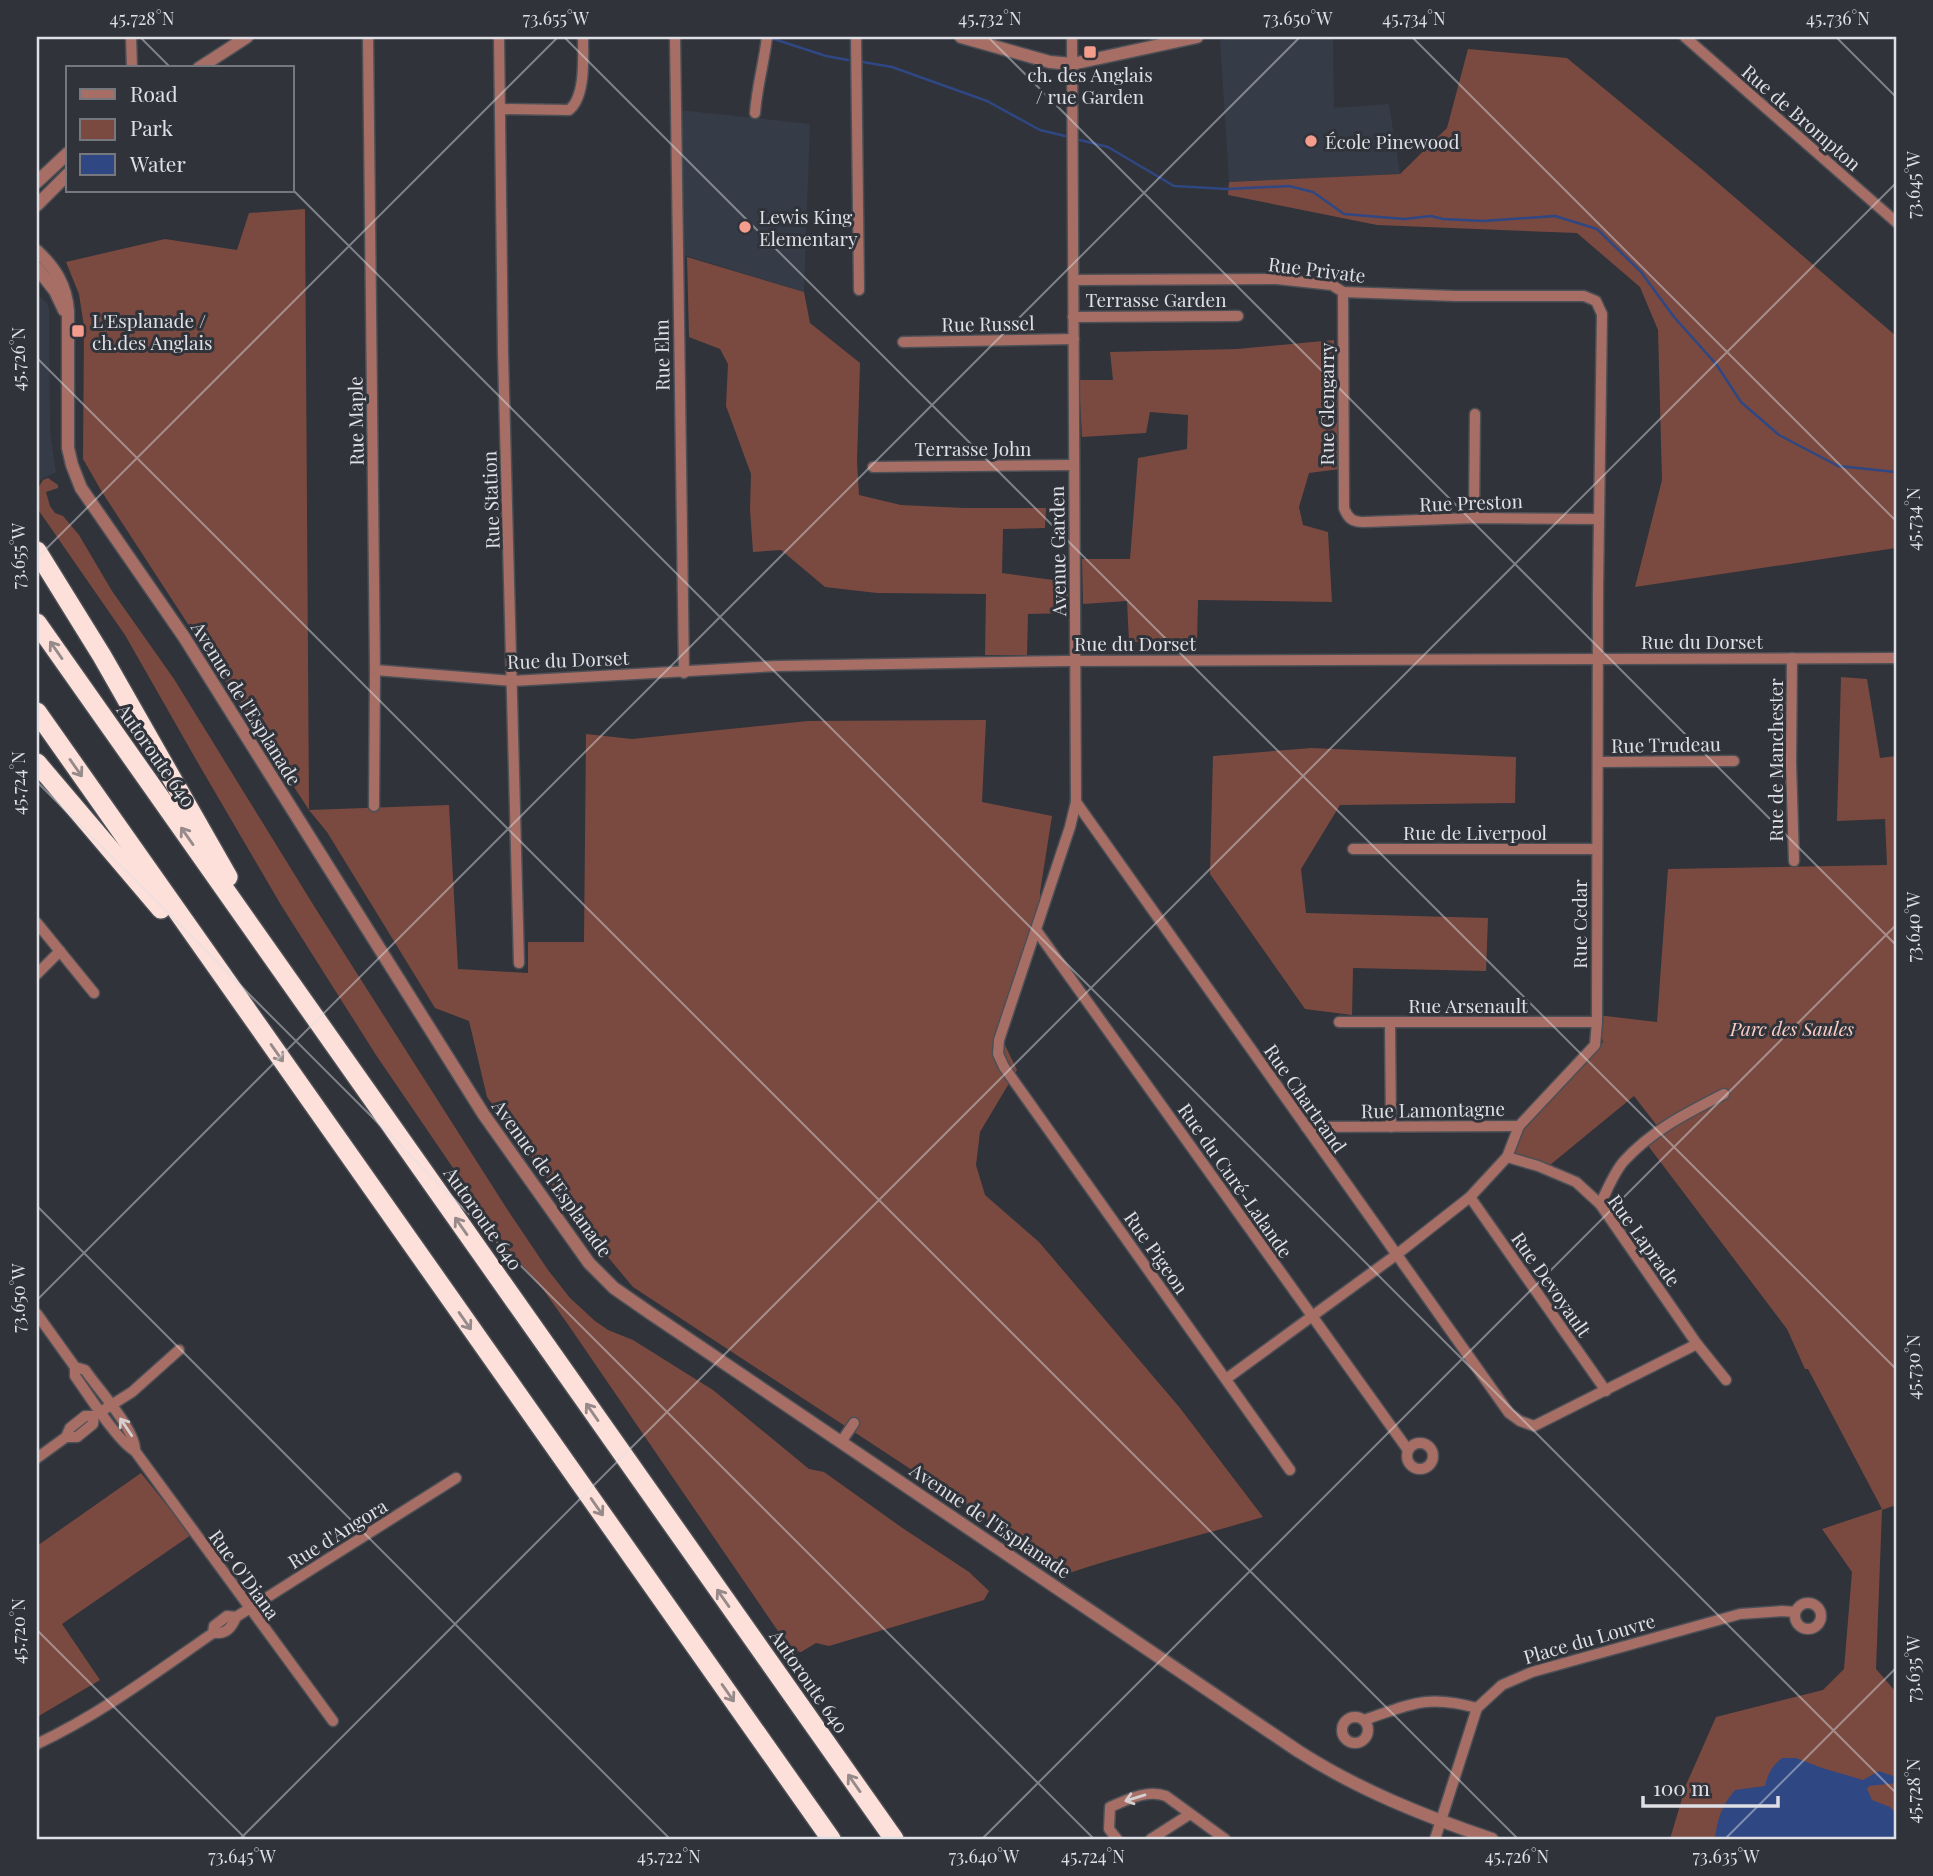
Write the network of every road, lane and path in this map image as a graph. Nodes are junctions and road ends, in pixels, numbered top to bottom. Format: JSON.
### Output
{"nodes":[{"id":1,"x":131,"y":37,"type":"edge"},
{"id":2,"x":247,"y":37,"type":"edge"},
{"id":3,"x":368,"y":37,"type":"edge"},
{"id":4,"x":499,"y":37,"type":"edge"},
{"id":5,"x":583,"y":37,"type":"edge"},
{"id":6,"x":675,"y":37,"type":"edge"},
{"id":7,"x":767,"y":37,"type":"edge"},
{"id":8,"x":856,"y":37,"type":"edge"},
{"id":9,"x":961,"y":37,"type":"edge"},
{"id":10,"x":1072,"y":37,"type":"edge"},
{"id":11,"x":1198,"y":37,"type":"edge"},
{"id":12,"x":1685,"y":37,"type":"edge"},
{"id":13,"x":1072,"y":64,"type":"junction"},
{"id":14,"x":132,"y":66,"type":"edge"},
{"id":15,"x":202,"y":66,"type":"edge"},
{"id":16,"x":501,"y":109,"type":"junction"},
{"id":17,"x":755,"y":113,"type":"dead end"},
{"id":18,"x":66,"y":155,"type":"edge"},
{"id":19,"x":66,"y":176,"type":"edge"},
{"id":20,"x":37,"y":182,"type":"edge"},
{"id":21,"x":37,"y":205,"type":"edge"},
{"id":22,"x":1896,"y":222,"type":"edge"},
{"id":23,"x":37,"y":251,"type":"edge"},
{"id":24,"x":37,"y":268,"type":"edge"},
{"id":25,"x":1075,"y":280,"type":"junction"},
{"id":26,"x":859,"y":290,"type":"dead end"},
{"id":27,"x":1343,"y":292,"type":"junction"},
{"id":28,"x":1596,"y":302,"type":"joint"},
{"id":29,"x":1238,"y":316,"type":"dead end"},
{"id":30,"x":1073,"y":317,"type":"junction"},
{"id":31,"x":68,"y":331,"type":"junction"},
{"id":32,"x":1074,"y":340,"type":"junction"},
{"id":33,"x":903,"y":342,"type":"dead end"},
{"id":34,"x":1475,"y":414,"type":"dead end"},
{"id":35,"x":1073,"y":465,"type":"junction"},
{"id":36,"x":873,"y":467,"type":"dead end"},
{"id":37,"x":1347,"y":516,"type":"joint"},
{"id":38,"x":1474,"y":518,"type":"junction"},
{"id":39,"x":1598,"y":519,"type":"junction"},
{"id":40,"x":37,"y":551,"type":"edge"},
{"id":41,"x":37,"y":623,"type":"edge"},
{"id":42,"x":1792,"y":658,"type":"junction"},
{"id":43,"x":1896,"y":658,"type":"edge"},
{"id":44,"x":1598,"y":659,"type":"junction"},
{"id":45,"x":1075,"y":661,"type":"junction"},
{"id":46,"x":375,"y":670,"type":"junction"},
{"id":47,"x":684,"y":673,"type":"junction"},
{"id":48,"x":512,"y":681,"type":"junction"},
{"id":49,"x":37,"y":712,"type":"edge"},
{"id":50,"x":1734,"y":761,"type":"dead end"},
{"id":51,"x":1598,"y":762,"type":"junction"},
{"id":52,"x":37,"y":763,"type":"edge"},
{"id":53,"x":1076,"y":802,"type":"junction"},
{"id":54,"x":374,"y":806,"type":"dead end"},
{"id":55,"x":1353,"y":849,"type":"dead end"},
{"id":56,"x":1596,"y":849,"type":"junction"},
{"id":57,"x":1794,"y":861,"type":"dead end"},
{"id":58,"x":37,"y":923,"type":"edge"},
{"id":59,"x":1036,"y":930,"type":"junction"},
{"id":60,"x":60,"y":951,"type":"junction"},
{"id":61,"x":268,"y":952,"type":"junction"},
{"id":62,"x":519,"y":963,"type":"dead end"},
{"id":63,"x":37,"y":974,"type":"edge"},
{"id":64,"x":94,"y":993,"type":"dead end"},
{"id":65,"x":237,"y":998,"type":"junction"},
{"id":66,"x":1339,"y":1022,"type":"dead end"},
{"id":67,"x":1597,"y":1022,"type":"junction"},
{"id":68,"x":1390,"y":1023,"type":"junction"},
{"id":69,"x":999,"y":1054,"type":"joint"},
{"id":70,"x":1724,"y":1094,"type":"dead end"},
{"id":71,"x":1519,"y":1126,"type":"junction"},
{"id":72,"x":1306,"y":1127,"type":"junction"},
{"id":73,"x":1391,"y":1127,"type":"junction"},
{"id":74,"x":1507,"y":1157,"type":"junction"},
{"id":75,"x":1470,"y":1197,"type":"junction"},
{"id":76,"x":1600,"y":1205,"type":"junction"},
{"id":77,"x":1395,"y":1255,"type":"junction"},
{"id":78,"x":37,"y":1314,"type":"edge"},
{"id":79,"x":1311,"y":1316,"type":"junction"},
{"id":80,"x":1697,"y":1344,"type":"junction"},
{"id":81,"x":179,"y":1350,"type":"dead end"},
{"id":82,"x":1226,"y":1379,"type":"junction"},
{"id":83,"x":1726,"y":1380,"type":"dead end"},
{"id":84,"x":1606,"y":1391,"type":"junction"},
{"id":85,"x":102,"y":1411,"type":"junction"},
{"id":86,"x":854,"y":1423,"type":"dead end"},
{"id":87,"x":841,"y":1442,"type":"junction"},
{"id":88,"x":1408,"y":1450,"type":"dead end"},
{"id":89,"x":37,"y":1458,"type":"edge"},
{"id":90,"x":1290,"y":1470,"type":"dead end"},
{"id":91,"x":456,"y":1478,"type":"dead end"},
{"id":92,"x":250,"y":1609,"type":"junction"},
{"id":93,"x":1795,"y":1612,"type":"dead end"},
{"id":94,"x":1478,"y":1708,"type":"junction"},
{"id":95,"x":330,"y":1719,"type":"dead end"},
{"id":96,"x":1364,"y":1720,"type":"dead end"},
{"id":97,"x":37,"y":1744,"type":"edge"},
{"id":98,"x":1190,"y":1814,"type":"junction"},
{"id":99,"x":1441,"y":1821,"type":"junction"},
{"id":100,"x":831,"y":1839,"type":"edge"},
{"id":101,"x":894,"y":1839,"type":"edge"},
{"id":102,"x":1117,"y":1839,"type":"edge"},
{"id":103,"x":1152,"y":1839,"type":"edge"},
{"id":104,"x":1226,"y":1839,"type":"edge"},
{"id":105,"x":1435,"y":1839,"type":"edge"},
{"id":106,"x":1492,"y":1839,"type":"edge"}],
"edges":[{"from":1,"to":14,"type":"street"},
{"from":2,"to":15,"type":"street"},
{"from":3,"to":46,"type":"street","name":"Rue Maple"},
{"from":4,"to":16,"type":"street","name":"Rue Station"},
{"from":5,"to":16,"type":"street"},
{"from":6,"to":47,"type":"street","name":"Rue Elm"},
{"from":7,"to":17,"type":"street"},
{"from":8,"to":26,"type":"street"},
{"from":9,"to":13,"type":"street"},
{"from":10,"to":13,"type":"street","name":"Avenue Garden"},
{"from":11,"to":13,"type":"street"},
{"from":12,"to":22,"type":"street","name":"Rue de Brompton"},
{"from":13,"to":25,"type":"street","name":"Avenue Garden"},
{"from":16,"to":48,"type":"street","name":"Rue Station"},
{"from":18,"to":20,"type":"street"},
{"from":19,"to":21,"type":"street"},
{"from":23,"to":31,"type":"street","name":"Avenue de l'Esplanade"},
{"from":24,"to":31,"type":"street","name":"Avenue de l'Esplanade"},
{"from":25,"to":27,"type":"street","name":"Rue Private"},
{"from":25,"to":30,"type":"street","name":"Avenue Garden"},
{"from":27,"to":28,"type":"street","name":"Rue Private"},
{"from":27,"to":37,"type":"street","name":"Rue Glengarry"},
{"from":28,"to":39,"type":"street","name":"Rue Cedar"},
{"from":29,"to":30,"type":"street","name":"Terrasse Garden"},
{"from":30,"to":32,"type":"street","name":"Avenue Garden"},
{"from":31,"to":87,"type":"street","name":"Avenue de l'Esplanade"},
{"from":32,"to":33,"type":"street","name":"Rue Russel"},
{"from":32,"to":35,"type":"street","name":"Avenue Garden"},
{"from":34,"to":38,"type":"street"},
{"from":35,"to":36,"type":"street","name":"Terrasse John"},
{"from":35,"to":45,"type":"street","name":"Avenue Garden"},
{"from":37,"to":38,"type":"street","name":"Rue Preston"},
{"from":38,"to":39,"type":"street","name":"Rue Preston"},
{"from":39,"to":44,"type":"street","name":"Rue Cedar"},
{"from":40,"to":61,"type":"highway"},
{"from":61,"to":41,"type":"highway","name":"Autoroute 640","one_way":true},
{"from":42,"to":43,"type":"street","name":"Rue du Dorset"},
{"from":42,"to":44,"type":"street","name":"Rue du Dorset"},
{"from":42,"to":57,"type":"street","name":"Rue de Manchester"},
{"from":44,"to":45,"type":"street","name":"Rue du Dorset"},
{"from":44,"to":51,"type":"street","name":"Rue Cedar"},
{"from":45,"to":47,"type":"street","name":"Rue du Dorset"},
{"from":45,"to":53,"type":"street","name":"Avenue Garden"},
{"from":46,"to":48,"type":"street","name":"Rue du Dorset"},
{"from":46,"to":54,"type":"street","name":"Rue Maple"},
{"from":47,"to":48,"type":"street","name":"Rue du Dorset"},
{"from":48,"to":62,"type":"street","name":"Rue Station"},
{"from":49,"to":65,"type":"highway","one_way":true},
{"from":50,"to":51,"type":"street","name":"Rue Trudeau"},
{"from":51,"to":56,"type":"street","name":"Rue Cedar"},
{"from":52,"to":65,"type":"highway"},
{"from":53,"to":59,"type":"street","name":"Avenue Garden"},
{"from":53,"to":72,"type":"street","name":"Rue Chartrand"},
{"from":55,"to":56,"type":"street","name":"Rue de Liverpool"},
{"from":56,"to":67,"type":"street","name":"Rue Cedar"},
{"from":58,"to":60,"type":"street"},
{"from":59,"to":69,"type":"street","name":"Avenue Garden"},
{"from":59,"to":79,"type":"street","name":"Rue du Curé-Lalande"},
{"from":60,"to":63,"type":"street"},
{"from":60,"to":64,"type":"street"},
{"from":101,"to":61,"type":"highway","name":"Autoroute 640","one_way":true},
{"from":65,"to":100,"type":"highway","one_way":true},
{"from":66,"to":68,"type":"street","name":"Rue Arsenault"},
{"from":67,"to":68,"type":"street","name":"Rue Arsenault"},
{"from":67,"to":71,"type":"street","name":"Rue Cedar"},
{"from":68,"to":73,"type":"street"},
{"from":69,"to":82,"type":"street","name":"Rue Pigeon"},
{"from":70,"to":76,"type":"street"},
{"from":71,"to":73,"type":"street","name":"Rue Lamontagne"},
{"from":71,"to":74,"type":"street","name":"Rue Cedar"},
{"from":72,"to":73,"type":"street","name":"Rue Lamontagne"},
{"from":72,"to":77,"type":"street","name":"Rue Chartrand"},
{"from":74,"to":75,"type":"street","name":"Rue Cedar"},
{"from":74,"to":76,"type":"street","name":"Rue Laprade"},
{"from":75,"to":77,"type":"street","name":"Rue Cedar"},
{"from":75,"to":84,"type":"street","name":"Rue Devoyault"},
{"from":76,"to":80,"type":"street","name":"Rue Laprade"},
{"from":77,"to":79,"type":"street","name":"Rue Cedar"},
{"from":77,"to":84,"type":"street","name":"Rue Chartrand"},
{"from":78,"to":85,"type":"street","name":"Rue O'Diana"},
{"from":79,"to":82,"type":"street","name":"Rue Cedar"},
{"from":79,"to":88,"type":"street","name":"Rue du Curé-Lalande"},
{"from":80,"to":83,"type":"street","name":"Rue Laprade"},
{"from":80,"to":84,"type":"street"},
{"from":81,"to":85,"type":"street"},
{"from":82,"to":90,"type":"street","name":"Rue Pigeon"},
{"from":85,"to":89,"type":"street"},
{"from":85,"to":92,"type":"street","name":"Rue O'Diana"},
{"from":86,"to":87,"type":"street"},
{"from":87,"to":99,"type":"street","name":"Avenue de l'Esplanade"},
{"from":91,"to":92,"type":"street","name":"Rue d'Angora"},
{"from":92,"to":95,"type":"street","name":"Rue O'Diana"},
{"from":92,"to":97,"type":"street","name":"Rue d'Angora"},
{"from":93,"to":94,"type":"street","name":"Place du Louvre"},
{"from":94,"to":96,"type":"street"},
{"from":94,"to":99,"type":"street","name":"Place du Louvre"},
{"from":98,"to":102,"type":"street","one_way":true},
{"from":98,"to":103,"type":"street"},
{"from":98,"to":104,"type":"street"},
{"from":99,"to":105,"type":"street","name":"Place du Louvre"},
{"from":99,"to":106,"type":"street","name":"Avenue de l'Esplanade"}]}
